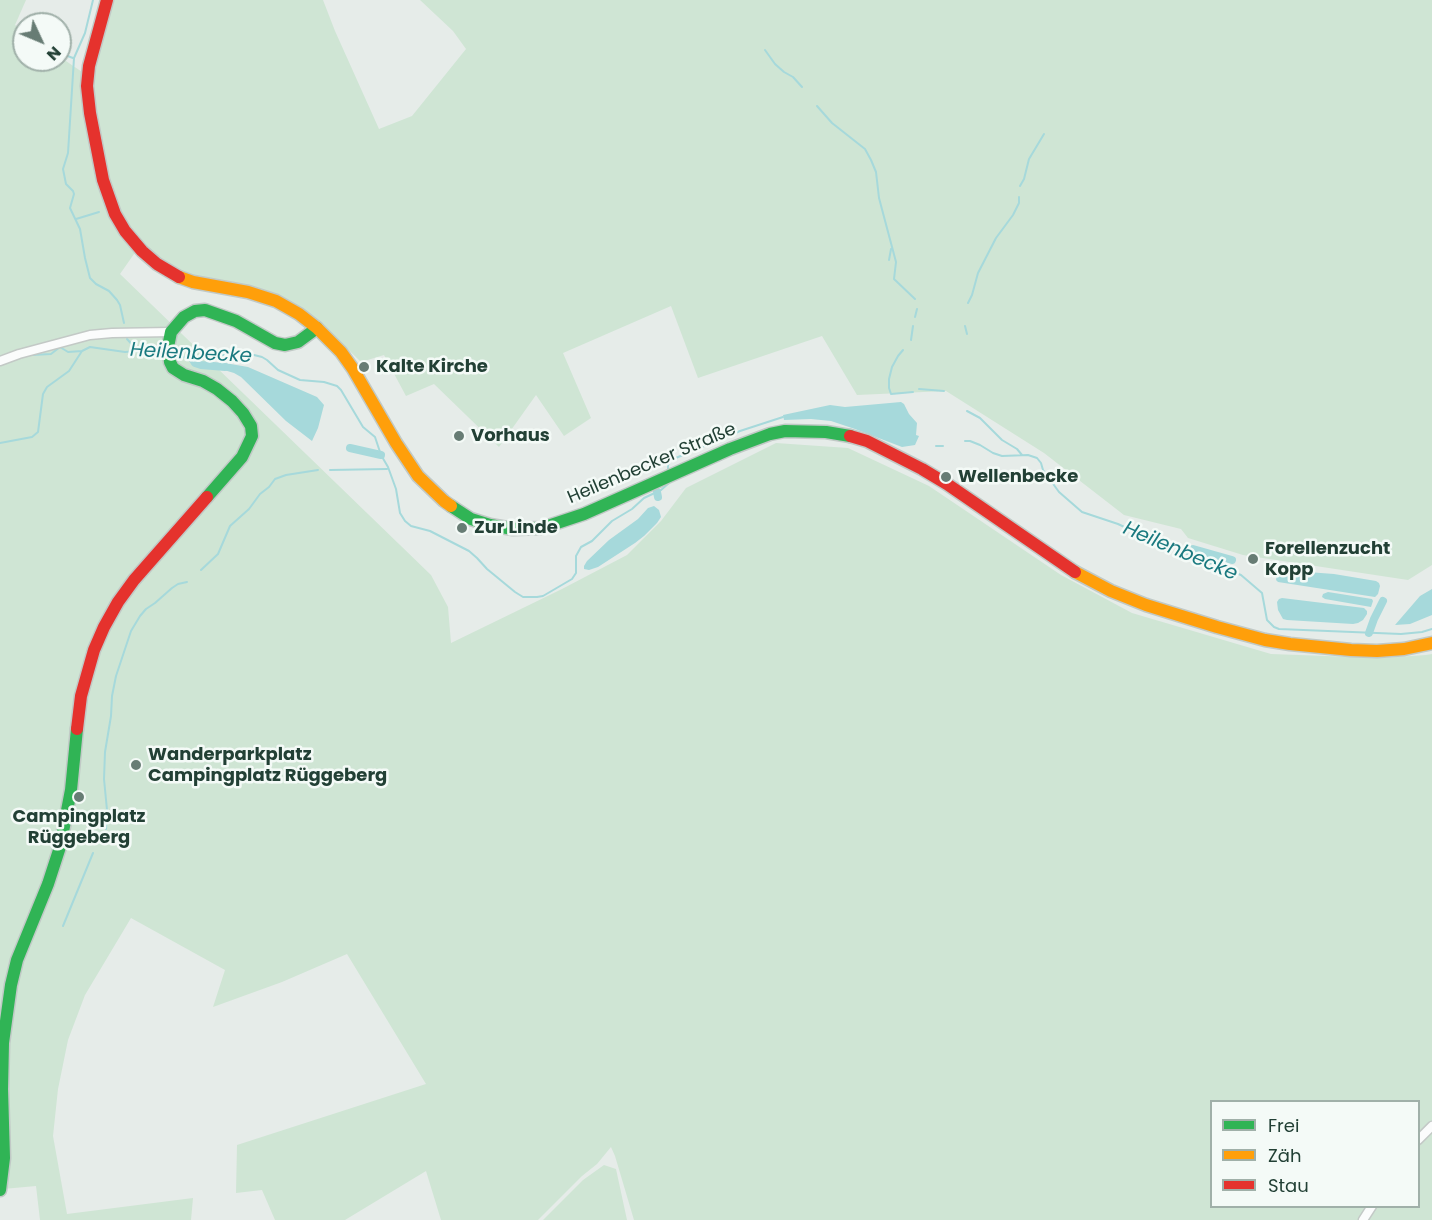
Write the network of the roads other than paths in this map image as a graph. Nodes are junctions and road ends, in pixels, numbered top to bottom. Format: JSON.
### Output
{"nodes":[{"id":1,"x":107,"y":0,"type":"edge"},
{"id":2,"x":316,"y":328,"type":"junction"},
{"id":3,"x":171,"y":332,"type":"junction"},
{"id":4,"x":0,"y":361,"type":"edge"},
{"id":5,"x":1432,"y":643,"type":"edge"},
{"id":6,"x":1432,"y":1126,"type":"edge"},
{"id":7,"x":1420,"y":1139,"type":"edge"},
{"id":8,"x":0,"y":1190,"type":"edge"}],
"edges":[{"from":1,"to":2,"type":"main road","name":"Heilenbecker Straße"},
{"from":2,"to":3,"type":"main road"},
{"from":2,"to":5,"type":"main road","name":"Heilenbecker Straße"},
{"from":3,"to":4,"type":"street"},
{"from":3,"to":8,"type":"main road"},
{"from":6,"to":7,"type":"street"}]}
